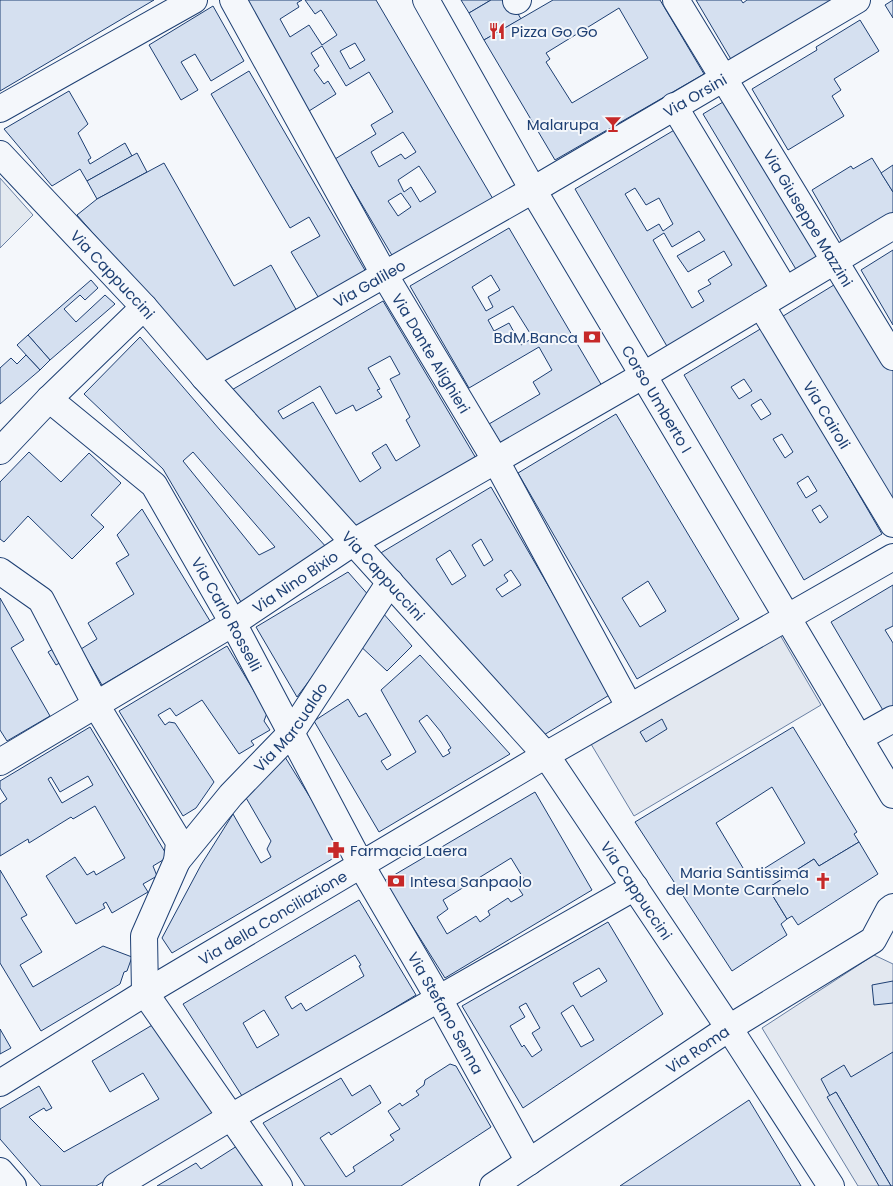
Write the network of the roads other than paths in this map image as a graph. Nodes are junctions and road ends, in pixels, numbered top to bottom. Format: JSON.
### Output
{"nodes":[{"id":1,"x":194,"y":0,"type":"edge"},
{"id":2,"x":233,"y":0,"type":"edge"},
{"id":3,"x":426,"y":0,"type":"edge"},
{"id":4,"x":676,"y":0,"type":"edge"},
{"id":5,"x":857,"y":0,"type":"edge"},
{"id":6,"x":723,"y":78,"type":"junction"},
{"id":7,"x":674,"y":106,"type":"junction"},
{"id":8,"x":0,"y":109,"type":"edge"},
{"id":9,"x":0,"y":154,"type":"edge"},
{"id":10,"x":533,"y":190,"type":"junction"},
{"id":11,"x":893,"y":226,"type":"edge"},
{"id":12,"x":834,"y":261,"type":"junction"},
{"id":13,"x":384,"y":274,"type":"junction"},
{"id":14,"x":785,"y":290,"type":"junction"},
{"id":15,"x":761,"y":305,"type":"junction"},
{"id":16,"x":144,"y":307,"type":"junction"},
{"id":17,"x":893,"y":357,"type":"edge"},
{"id":18,"x":644,"y":375,"type":"junction"},
{"id":19,"x":204,"y":377,"type":"junction"},
{"id":20,"x":49,"y":399,"type":"junction"},
{"id":21,"x":0,"y":451,"type":"edge"},
{"id":22,"x":496,"y":461,"type":"junction"},
{"id":23,"x":893,"y":524,"type":"edge"},
{"id":24,"x":354,"y":542,"type":"junction"},
{"id":25,"x":893,"y":557,"type":"edge"},
{"id":26,"x":0,"y":571,"type":"edge"},
{"id":27,"x":390,"y":582,"type":"junction"},
{"id":28,"x":788,"y":618,"type":"junction"},
{"id":29,"x":233,"y":623,"type":"junction"},
{"id":30,"x":96,"y":705,"type":"junction"},
{"id":31,"x":629,"y":706,"type":"junction"},
{"id":32,"x":893,"y":718,"type":"edge"},
{"id":33,"x":291,"y":732,"type":"junction"},
{"id":34,"x":859,"y":738,"type":"junction"},
{"id":35,"x":546,"y":755,"type":"junction"},
{"id":36,"x":0,"y":762,"type":"edge"},
{"id":37,"x":893,"y":795,"type":"edge"},
{"id":38,"x":176,"y":861,"type":"junction"},
{"id":39,"x":361,"y":865,"type":"junction"},
{"id":40,"x":635,"y":887,"type":"junction"},
{"id":41,"x":893,"y":906,"type":"edge"},
{"id":42,"x":883,"y":943,"type":"edge"},
{"id":43,"x":145,"y":993,"type":"junction"},
{"id":44,"x":439,"y":999,"type":"junction"},
{"id":45,"x":729,"y":1028,"type":"junction"},
{"id":46,"x":0,"y":1083,"type":"edge"},
{"id":47,"x":231,"y":1117,"type":"junction"},
{"id":48,"x":529,"y":1162,"type":"junction"},
{"id":49,"x":0,"y":1171,"type":"edge"},
{"id":50,"x":13,"y":1186,"type":"edge"},
{"id":51,"x":116,"y":1186,"type":"edge"},
{"id":52,"x":279,"y":1186,"type":"edge"},
{"id":53,"x":493,"y":1186,"type":"edge"},
{"id":54,"x":831,"y":1186,"type":"edge"}],
"edges":[{"from":1,"to":8,"type":"street"},
{"from":2,"to":13,"type":"street","name":"Via Dante Alighieri"},
{"from":3,"to":10,"type":"street","name":"Corso Umberto I"},
{"from":4,"to":6,"type":"street","name":"Via Giuseppe Mazzini"},
{"from":5,"to":6,"type":"street","name":"Via Orsini"},
{"from":6,"to":7,"type":"street","name":"Via Orsini"},
{"from":6,"to":12,"type":"street","name":"Via Giuseppe Mazzini"},
{"from":7,"to":10,"type":"street","name":"Via Orsini"},
{"from":7,"to":14,"type":"street"},
{"from":9,"to":16,"type":"street","name":"Via Cappuccini"},
{"from":10,"to":13,"type":"street","name":"Via Galileo"},
{"from":10,"to":18,"type":"street","name":"Corso Umberto I"},
{"from":11,"to":12,"type":"street","name":"Via Nino Bixio"},
{"from":12,"to":14,"type":"street","name":"Via Nino Bixio"},
{"from":12,"to":17,"type":"street","name":"Via Giuseppe Mazzini"},
{"from":13,"to":19,"type":"street","name":"Via Galileo"},
{"from":13,"to":22,"type":"street","name":"Via Dante Alighieri"},
{"from":14,"to":15,"type":"street","name":"Via Nino Bixio"},
{"from":15,"to":18,"type":"street","name":"Via Nino Bixio"},
{"from":15,"to":23,"type":"street","name":"Via Cairoli"},
{"from":16,"to":19,"type":"street","name":"Via Cappuccini"},
{"from":16,"to":20,"type":"street"},
{"from":18,"to":22,"type":"street","name":"Via Nino Bixio"},
{"from":18,"to":28,"type":"street","name":"Corso Umberto I"},
{"from":19,"to":24,"type":"street","name":"Via Cappuccini"},
{"from":20,"to":21,"type":"street"},
{"from":20,"to":29,"type":"street","name":"Via Carlo Rosselli"},
{"from":22,"to":24,"type":"street","name":"Via Nino Bixio"},
{"from":22,"to":31,"type":"street","name":"Via Dante Alighieri"},
{"from":24,"to":27,"type":"street","name":"Via Cappuccini"},
{"from":24,"to":29,"type":"street","name":"Via Nino Bixio"},
{"from":25,"to":28,"type":"street","name":"Via della Conciliazione"},
{"from":26,"to":30,"type":"street"},
{"from":27,"to":33,"type":"street","name":"Via Marcualdo"},
{"from":27,"to":35,"type":"street","name":"Via Cappuccini"},
{"from":28,"to":31,"type":"street","name":"Via della Conciliazione"},
{"from":28,"to":34,"type":"street","name":"Corso Umberto I"},
{"from":29,"to":30,"type":"street","name":"Via Nino Bixio"},
{"from":29,"to":33,"type":"street","name":"Via Carlo Rosselli"},
{"from":30,"to":36,"type":"street","name":"Via Nino Bixio"},
{"from":30,"to":38,"type":"street"},
{"from":31,"to":35,"type":"street","name":"Via della Conciliazione"},
{"from":32,"to":34,"type":"street"},
{"from":33,"to":38,"type":"street","name":"Via Marcualdo"},
{"from":33,"to":39,"type":"street","name":"Via Carlo Rosselli"},
{"from":34,"to":37,"type":"street","name":"Corso Umberto I"},
{"from":35,"to":39,"type":"street","name":"Via della Conciliazione"},
{"from":35,"to":40,"type":"street","name":"Via Cappuccini"},
{"from":38,"to":43,"type":"street"},
{"from":39,"to":43,"type":"street","name":"Via della Conciliazione"},
{"from":39,"to":44,"type":"street","name":"Via Stefano Senna"},
{"from":40,"to":44,"type":"street"},
{"from":40,"to":45,"type":"street","name":"Via Cappuccini"},
{"from":41,"to":42,"type":"street","name":"Via Roma"},
{"from":42,"to":45,"type":"street","name":"Via Roma"},
{"from":43,"to":46,"type":"street","name":"Via della Conciliazione"},
{"from":43,"to":47,"type":"street"},
{"from":44,"to":47,"type":"street"},
{"from":44,"to":48,"type":"street","name":"Via Stefano Senna"},
{"from":45,"to":48,"type":"street","name":"Via Roma"},
{"from":45,"to":54,"type":"street","name":"Via Cappuccini"},
{"from":47,"to":51,"type":"street"},
{"from":47,"to":52,"type":"street"},
{"from":48,"to":53,"type":"street","name":"Via Roma"},
{"from":49,"to":50,"type":"street"}]}
